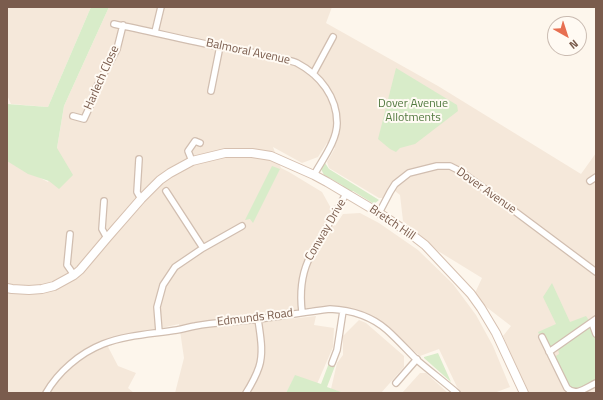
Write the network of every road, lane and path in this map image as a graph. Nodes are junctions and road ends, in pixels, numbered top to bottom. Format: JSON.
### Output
{"nodes":[{"id":1,"x":161,"y":7,"type":"edge"},
{"id":2,"x":114,"y":24,"type":"dead end"},
{"id":3,"x":123,"y":25,"type":"junction"},
{"id":4,"x":154,"y":32,"type":"junction"},
{"id":5,"x":333,"y":37,"type":"dead end"},
{"id":6,"x":220,"y":46,"type":"junction"},
{"id":7,"x":313,"y":74,"type":"junction"},
{"id":8,"x":211,"y":91,"type":"dead end"},
{"id":9,"x":72,"y":116,"type":"dead end"},
{"id":10,"x":200,"y":143,"type":"dead end"},
{"id":11,"x":139,"y":159,"type":"dead end"},
{"id":12,"x":192,"y":160,"type":"junction"},
{"id":13,"x":314,"y":175,"type":"junction"},
{"id":14,"x":596,"y":177,"type":"edge"},
{"id":15,"x":590,"y":181,"type":"dead end"},
{"id":16,"x":166,"y":191,"type":"dead end"},
{"id":17,"x":346,"y":194,"type":"junction"},
{"id":18,"x":141,"y":199,"type":"junction"},
{"id":19,"x":104,"y":201,"type":"dead end"},
{"id":20,"x":379,"y":213,"type":"junction"},
{"id":21,"x":242,"y":226,"type":"dead end"},
{"id":22,"x":70,"y":234,"type":"dead end"},
{"id":23,"x":107,"y":238,"type":"junction"},
{"id":24,"x":202,"y":248,"type":"junction"},
{"id":25,"x":596,"y":272,"type":"edge"},
{"id":26,"x":74,"y":275,"type":"junction"},
{"id":27,"x":7,"y":288,"type":"edge"},
{"id":28,"x":343,"y":311,"type":"junction"},
{"id":29,"x":302,"y":312,"type":"junction"},
{"id":30,"x":258,"y":319,"type":"junction"},
{"id":31,"x":594,"y":321,"type":"edge"},
{"id":32,"x":158,"y":332,"type":"junction"},
{"id":33,"x":596,"y":334,"type":"edge"},
{"id":34,"x":542,"y":337,"type":"dead end"},
{"id":35,"x":549,"y":352,"type":"junction"},
{"id":36,"x":417,"y":359,"type":"junction"},
{"id":37,"x":332,"y":363,"type":"dead end"},
{"id":38,"x":396,"y":383,"type":"dead end"},
{"id":39,"x":596,"y":383,"type":"edge"},
{"id":40,"x":46,"y":393,"type":"edge"},
{"id":41,"x":246,"y":393,"type":"edge"},
{"id":42,"x":457,"y":393,"type":"edge"},
{"id":43,"x":524,"y":393,"type":"edge"}],
"edges":[{"from":1,"to":4,"type":"street"},
{"from":2,"to":3,"type":"street","name":"Balmoral Avenue"},
{"from":3,"to":4,"type":"street","name":"Balmoral Avenue"},
{"from":3,"to":9,"type":"street","name":"Harlech Close"},
{"from":4,"to":6,"type":"street","name":"Balmoral Avenue"},
{"from":5,"to":7,"type":"street"},
{"from":6,"to":7,"type":"street","name":"Balmoral Avenue"},
{"from":6,"to":8,"type":"street"},
{"from":7,"to":13,"type":"street","name":"Balmoral Avenue"},
{"from":10,"to":12,"type":"street"},
{"from":11,"to":18,"type":"street"},
{"from":12,"to":13,"type":"street","name":"Bretch Hill"},
{"from":12,"to":18,"type":"street","name":"Bretch Hill"},
{"from":13,"to":17,"type":"street","name":"Bretch Hill"},
{"from":14,"to":15,"type":"street"},
{"from":16,"to":24,"type":"street"},
{"from":17,"to":20,"type":"street","name":"Bretch Hill"},
{"from":17,"to":29,"type":"street","name":"Conway Drive"},
{"from":18,"to":23,"type":"street","name":"Bretch Hill"},
{"from":19,"to":23,"type":"street"},
{"from":20,"to":25,"type":"street","name":"Dover Avenue"},
{"from":20,"to":43,"type":"street","name":"Bretch Hill"},
{"from":21,"to":24,"type":"street"},
{"from":22,"to":26,"type":"street"},
{"from":23,"to":26,"type":"street","name":"Bretch Hill"},
{"from":24,"to":32,"type":"street"},
{"from":26,"to":27,"type":"street","name":"Bretch Hill"},
{"from":28,"to":29,"type":"street","name":"Edmunds Road"},
{"from":28,"to":36,"type":"street","name":"Edmunds Road"},
{"from":28,"to":37,"type":"street"},
{"from":29,"to":30,"type":"street","name":"Edmunds Road"},
{"from":30,"to":32,"type":"street","name":"Edmunds Road"},
{"from":30,"to":41,"type":"street"},
{"from":31,"to":33,"type":"street"},
{"from":31,"to":35,"type":"street"},
{"from":32,"to":40,"type":"street","name":"Edmunds Road"},
{"from":34,"to":35,"type":"street"},
{"from":35,"to":39,"type":"street"},
{"from":36,"to":38,"type":"street"},
{"from":36,"to":42,"type":"street","name":"Edmunds Road"}]}
